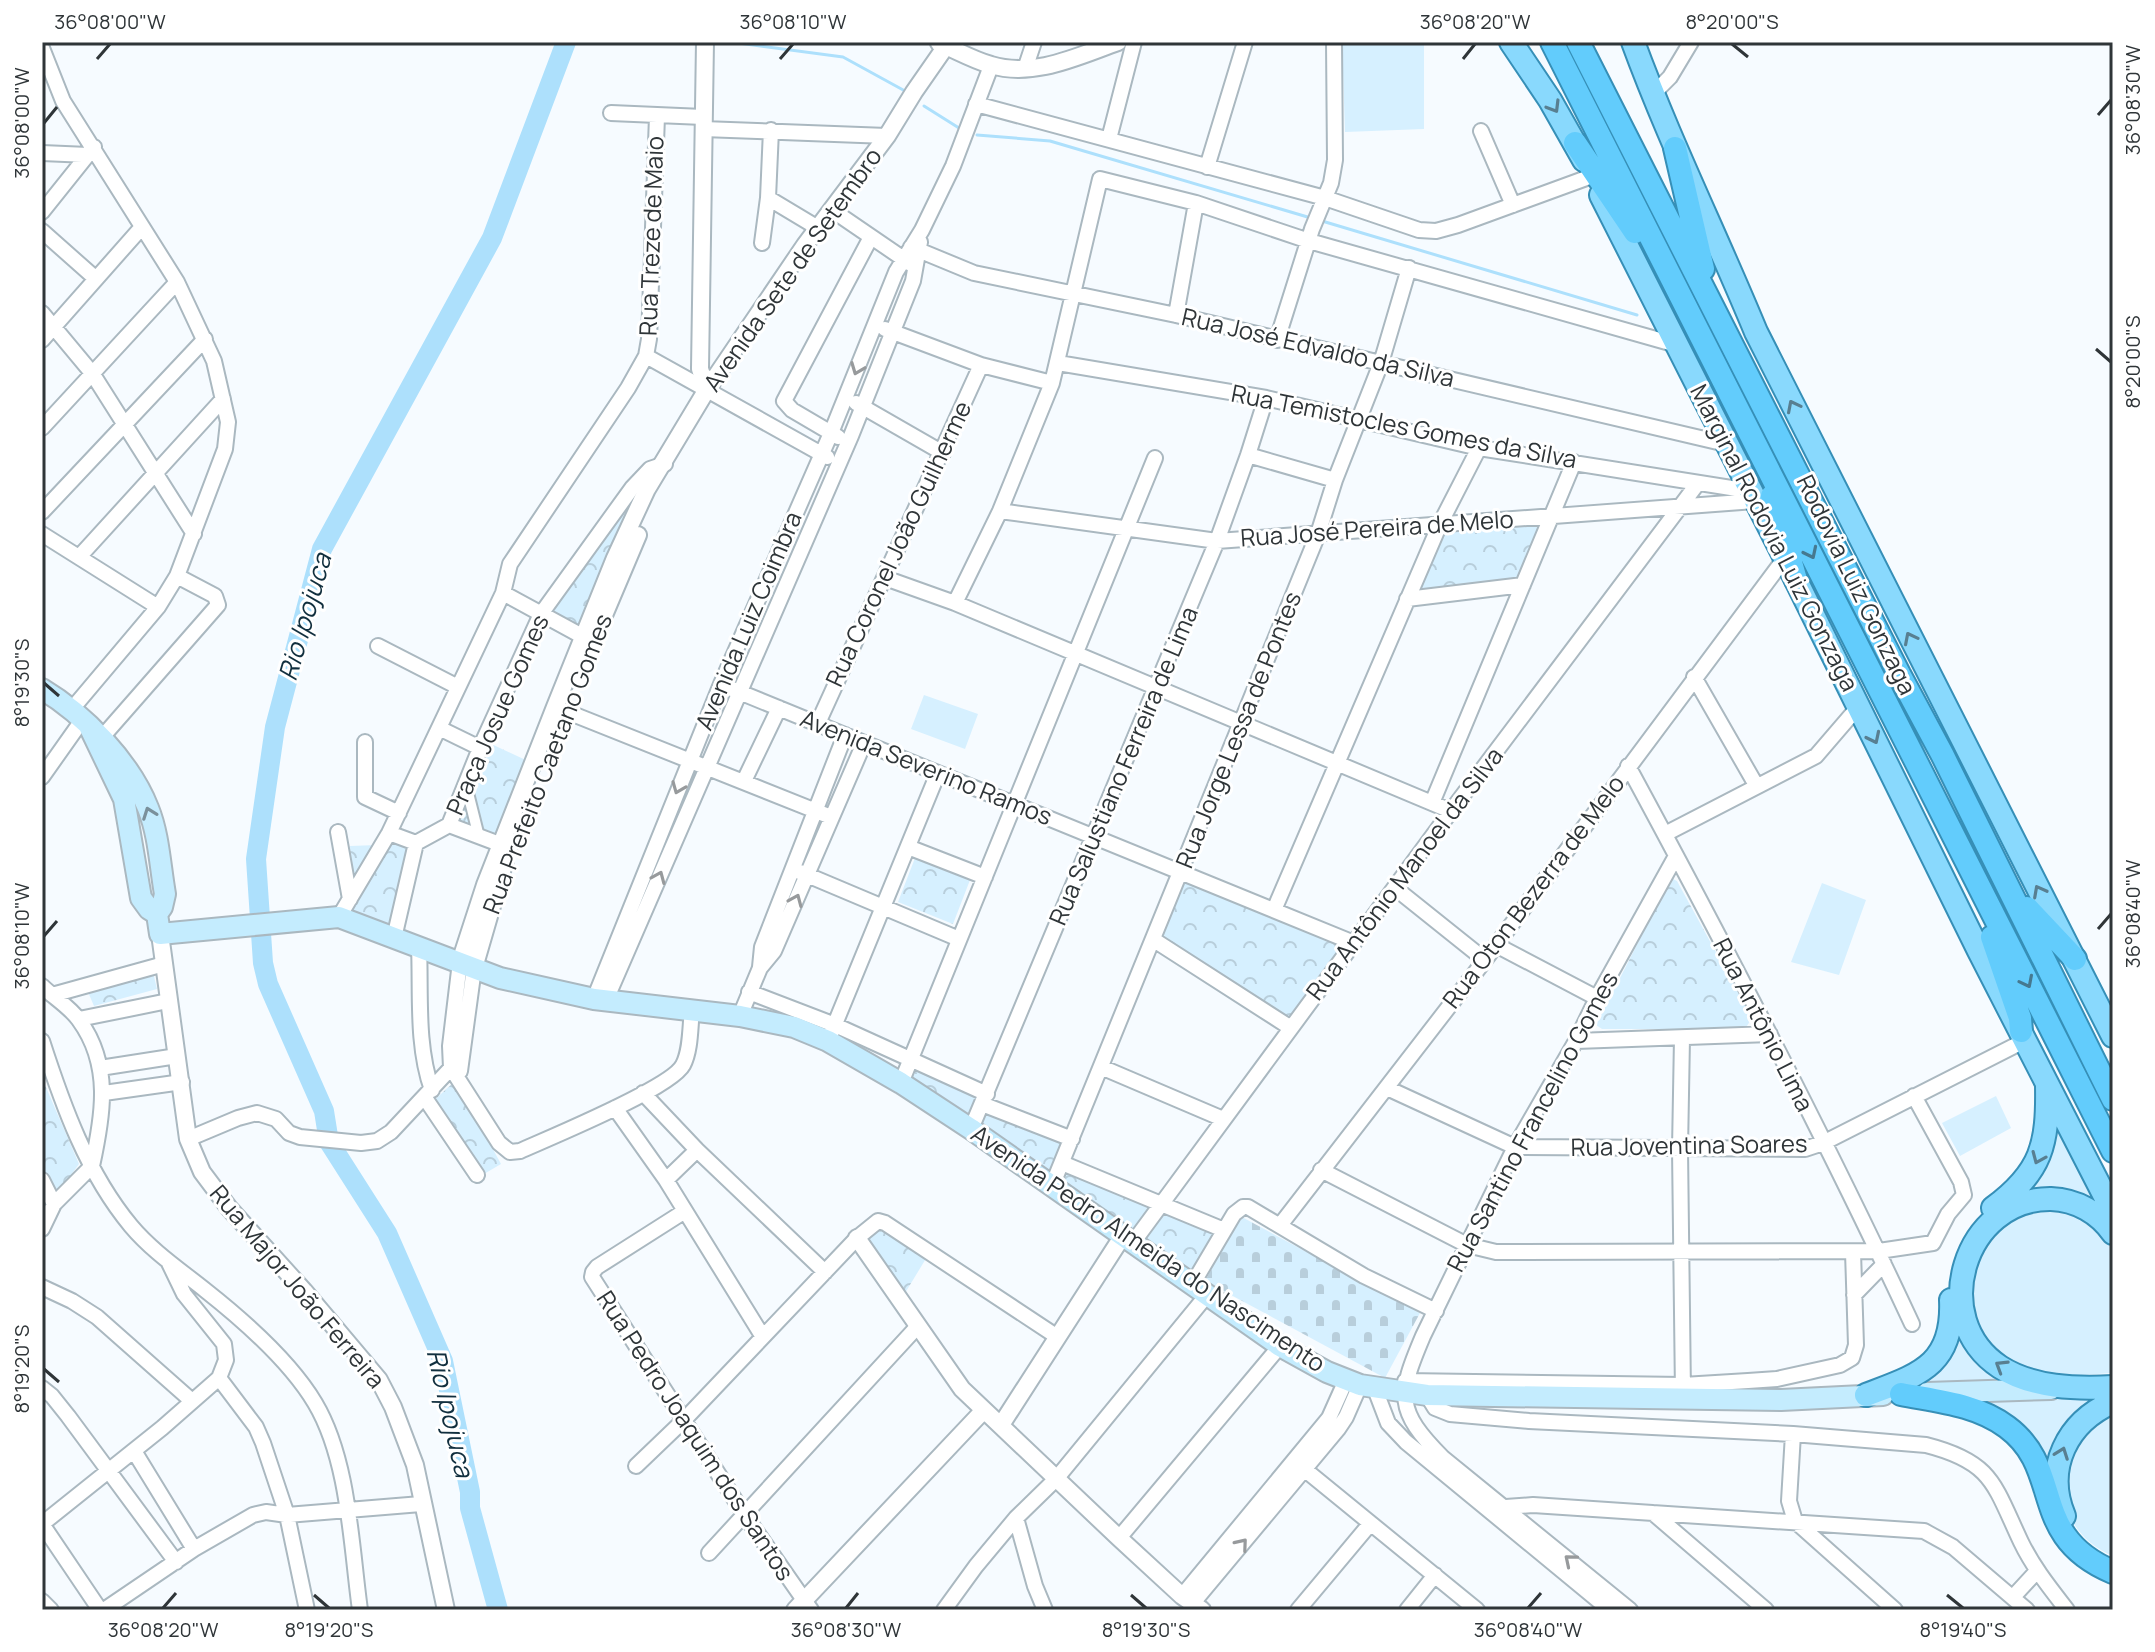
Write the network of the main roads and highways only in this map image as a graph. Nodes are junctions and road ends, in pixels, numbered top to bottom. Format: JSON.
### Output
{"nodes":[{"id":1,"x":1511,"y":42,"type":"edge"},
{"id":2,"x":1552,"y":42,"type":"edge"},
{"id":3,"x":1578,"y":42,"type":"edge"},
{"id":4,"x":1633,"y":42,"type":"edge"},
{"id":5,"x":1575,"y":143,"type":"junction"},
{"id":6,"x":1675,"y":148,"type":"junction"},
{"id":7,"x":1705,"y":342,"type":"junction"},
{"id":8,"x":1736,"y":355,"type":"junction"},
{"id":9,"x":1756,"y":442,"type":"junction"},
{"id":10,"x":1796,"y":580,"type":"junction"},
{"id":11,"x":45,"y":693,"type":"edge"},
{"id":12,"x":89,"y":727,"type":"junction"},
{"id":13,"x":1942,"y":754,"type":"junction"},
{"id":14,"x":1950,"y":832,"type":"junction"},
{"id":15,"x":158,"y":849,"type":"junction"},
{"id":16,"x":134,"y":855,"type":"junction"},
{"id":17,"x":158,"y":924,"type":"junction"},
{"id":18,"x":2075,"y":959,"type":"junction"},
{"id":19,"x":2023,"y":1035,"type":"junction"},
{"id":20,"x":2113,"y":1036,"type":"edge"},
{"id":21,"x":2047,"y":1081,"type":"junction"},
{"id":22,"x":2113,"y":1099,"type":"edge"},
{"id":23,"x":2113,"y":1151,"type":"edge"},
{"id":24,"x":2113,"y":1212,"type":"edge"},
{"id":25,"x":2113,"y":1233,"type":"edge"},
{"id":26,"x":2113,"y":1387,"type":"edge"},
{"id":27,"x":2075,"y":1389,"type":"junction"},
{"id":28,"x":1901,"y":1394,"type":"junction"},
{"id":29,"x":1866,"y":1395,"type":"junction"},
{"id":30,"x":2113,"y":1402,"type":"edge"},
{"id":31,"x":2113,"y":1561,"type":"edge"},
{"id":32,"x":2113,"y":1572,"type":"edge"}],
"edges":[{"from":1,"to":5,"type":"main road","name":"Marginal Rodovia Luiz Gonzaga","one_way":true},
{"from":2,"to":7,"type":"highway","name":"Rodovia Luiz Gonzaga"},
{"from":3,"to":8,"type":"highway","name":"Rodovia Luiz Gonzaga"},
{"from":4,"to":6,"type":"main road"},
{"from":5,"to":7,"type":"highway"},
{"from":5,"to":10,"type":"main road","name":"Marginal Rodovia Luiz Gonzaga"},
{"from":6,"to":8,"type":"highway"},
{"from":18,"to":6,"type":"main road","one_way":true},
{"from":7,"to":9,"type":"highway","name":"Rodovia Luiz Gonzaga"},
{"from":8,"to":13,"type":"highway","name":"Rodovia Luiz Gonzaga"},
{"from":9,"to":10,"type":"highway"},
{"from":9,"to":14,"type":"highway","name":"Rodovia Luiz Gonzaga","one_way":true},
{"from":10,"to":19,"type":"main road","name":"Marginal Rodovia Luiz Gonzaga","one_way":true},
{"from":11,"to":12,"type":"main road"},
{"from":15,"to":12,"type":"main road","name":"Rua Major João Ferreira","one_way":true},
{"from":12,"to":16,"type":"main road","name":"Rua Major João Ferreira"},
{"from":13,"to":18,"type":"highway"},
{"from":13,"to":22,"type":"highway","name":"Rodovia Luiz Gonzaga"},
{"from":14,"to":19,"type":"highway"},
{"from":14,"to":23,"type":"highway","name":"Rodovia Luiz Gonzaga","one_way":true},
{"from":15,"to":16,"type":"main road"},
{"from":15,"to":17,"type":"main road","name":"Rua Major João Ferreira"},
{"from":16,"to":17,"type":"main road","name":"Rua Major João Ferreira"},
{"from":17,"to":29,"type":"main road","name":"Avenida Pedro Almeida do Nascimento"},
{"from":18,"to":20,"type":"main road"},
{"from":19,"to":21,"type":"main road","name":"Marginal Rodovia Luiz Gonzaga"},
{"from":21,"to":24,"type":"main road","name":"Marginal Rodovia Luiz Gonzaga"},
{"from":21,"to":29,"type":"main road","one_way":true},
{"from":27,"to":25,"type":"main road","one_way":true},
{"from":26,"to":27,"type":"main road"},
{"from":27,"to":28,"type":"main road","name":"Avenida Pedro Almeida do Nascimento"},
{"from":28,"to":29,"type":"main road","name":"Avenida Pedro Almeida do Nascimento"},
{"from":28,"to":32,"type":"highway"},
{"from":31,"to":30,"type":"main road","one_way":true}]}
